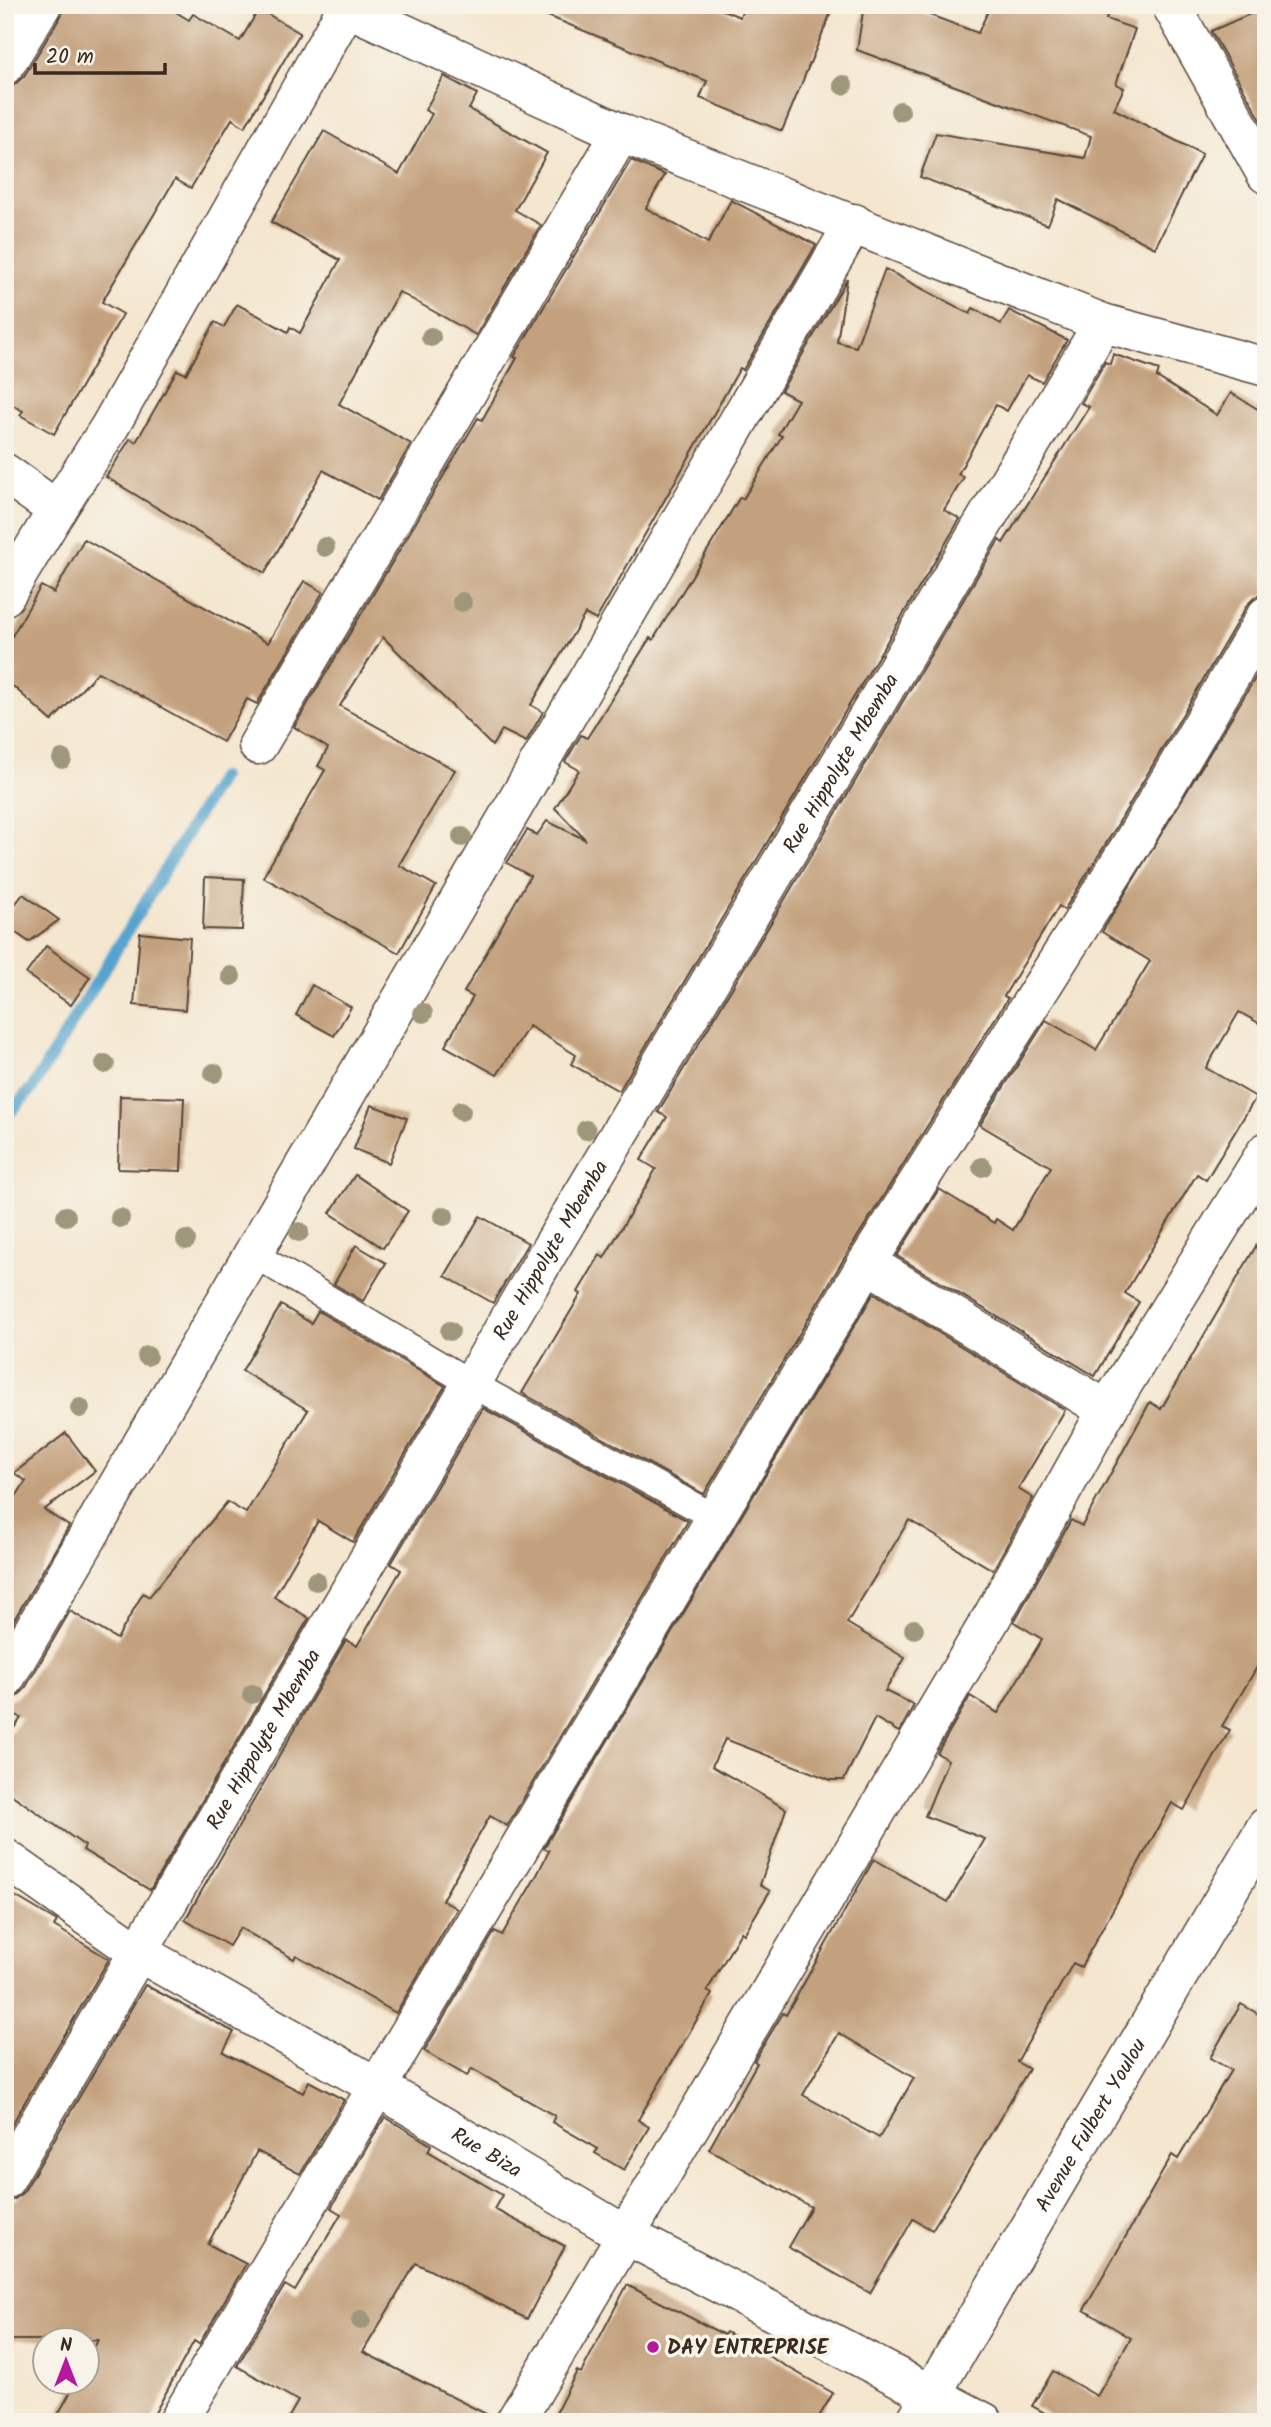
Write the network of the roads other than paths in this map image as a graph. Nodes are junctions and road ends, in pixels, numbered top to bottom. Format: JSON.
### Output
{"nodes":[{"id":1,"x":42,"y":5,"type":"edge"},
{"id":2,"x":1171,"y":5,"type":"edge"},
{"id":3,"x":344,"y":6,"type":"edge"},
{"id":4,"x":5,"y":65,"type":"edge"},
{"id":5,"x":621,"y":133,"type":"junction"},
{"id":6,"x":1266,"y":174,"type":"edge"},
{"id":7,"x":854,"y":223,"type":"junction"},
{"id":8,"x":1102,"y":323,"type":"junction"},
{"id":9,"x":1266,"y":367,"type":"edge"},
{"id":10,"x":5,"y":473,"type":"edge"},
{"id":11,"x":57,"y":510,"type":"junction"},
{"id":12,"x":5,"y":596,"type":"edge"},
{"id":13,"x":1266,"y":616,"type":"edge"},
{"id":14,"x":258,"y":745,"type":"dead end"},
{"id":15,"x":1266,"y":1152,"type":"edge"},
{"id":16,"x":253,"y":1254,"type":"junction"},
{"id":17,"x":867,"y":1263,"type":"junction"},
{"id":18,"x":472,"y":1384,"type":"junction"},
{"id":19,"x":1107,"y":1410,"type":"junction"},
{"id":20,"x":714,"y":1517,"type":"junction"},
{"id":21,"x":5,"y":1679,"type":"edge"},
{"id":22,"x":1266,"y":1827,"type":"edge"},
{"id":23,"x":5,"y":1858,"type":"edge"},
{"id":24,"x":138,"y":1952,"type":"junction"},
{"id":25,"x":376,"y":2085,"type":"junction"},
{"id":26,"x":5,"y":2180,"type":"edge"},
{"id":27,"x":624,"y":2234,"type":"junction"},
{"id":28,"x":924,"y":2407,"type":"edge"},
{"id":29,"x":177,"y":2422,"type":"edge"},
{"id":30,"x":515,"y":2422,"type":"edge"},
{"id":31,"x":984,"y":2422,"type":"edge"}],
"edges":[{"from":1,"to":4,"type":"street"},
{"from":2,"to":6,"type":"street"},
{"from":3,"to":5,"type":"street"},
{"from":3,"to":11,"type":"street"},
{"from":5,"to":7,"type":"street"},
{"from":5,"to":14,"type":"street"},
{"from":7,"to":8,"type":"street"},
{"from":7,"to":16,"type":"street"},
{"from":8,"to":9,"type":"street"},
{"from":8,"to":18,"type":"street","name":"Rue Hippolyte Mbemba"},
{"from":10,"to":11,"type":"street"},
{"from":11,"to":12,"type":"street"},
{"from":13,"to":17,"type":"street"},
{"from":15,"to":19,"type":"street"},
{"from":16,"to":18,"type":"lane"},
{"from":16,"to":21,"type":"street"},
{"from":17,"to":19,"type":"street"},
{"from":17,"to":20,"type":"street"},
{"from":18,"to":20,"type":"lane"},
{"from":18,"to":24,"type":"street","name":"Rue Hippolyte Mbemba"},
{"from":19,"to":27,"type":"street"},
{"from":20,"to":25,"type":"street"},
{"from":22,"to":28,"type":"street","name":"Avenue Fulbert Youlou"},
{"from":23,"to":24,"type":"street","name":"Rue Biza"},
{"from":24,"to":25,"type":"street","name":"Rue Biza"},
{"from":24,"to":26,"type":"street","name":"Rue Hippolyte Mbemba"},
{"from":25,"to":27,"type":"street","name":"Rue Biza"},
{"from":25,"to":29,"type":"street"},
{"from":27,"to":28,"type":"street","name":"Rue Biza"},
{"from":27,"to":30,"type":"street"},
{"from":28,"to":31,"type":"street","name":"Rue Biza"}]}
